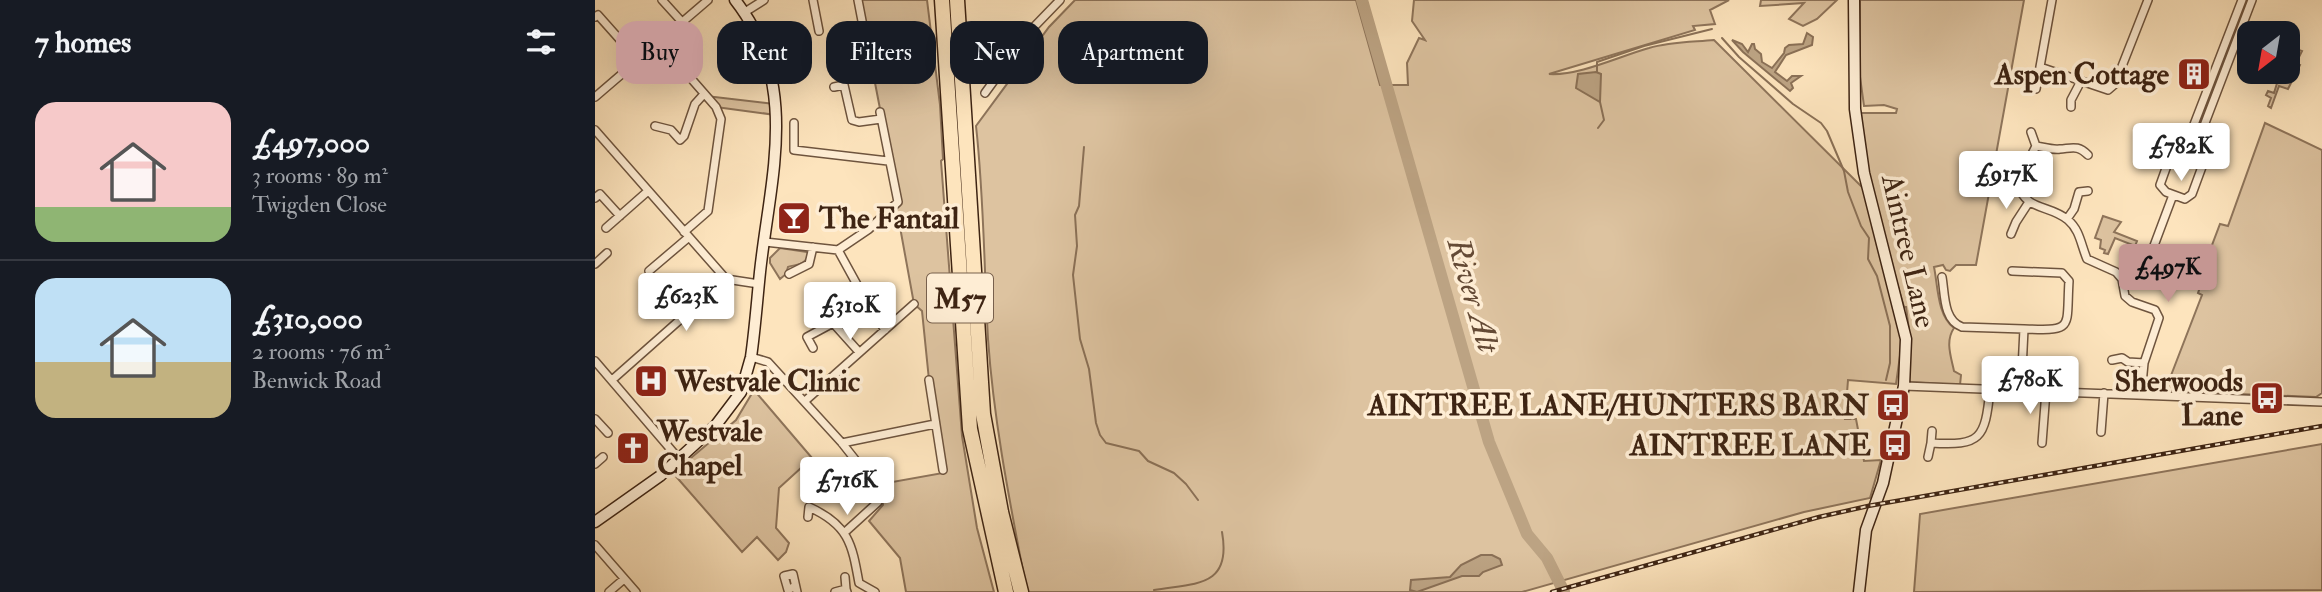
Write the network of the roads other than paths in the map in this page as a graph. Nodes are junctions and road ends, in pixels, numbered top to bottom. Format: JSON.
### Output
{"nodes":[{"id":1,"x":662,"y":0,"type":"edge"},
{"id":2,"x":708,"y":0,"type":"edge"},
{"id":3,"x":735,"y":0,"type":"edge"},
{"id":4,"x":764,"y":0,"type":"edge"},
{"id":5,"x":813,"y":0,"type":"edge"},
{"id":6,"x":858,"y":0,"type":"edge"},
{"id":7,"x":940,"y":0,"type":"edge"},
{"id":8,"x":958,"y":0,"type":"edge"},
{"id":9,"x":1059,"y":0,"type":"edge"},
{"id":10,"x":1854,"y":0,"type":"edge"},
{"id":11,"x":2052,"y":0,"type":"edge"},
{"id":12,"x":2148,"y":0,"type":"edge"},
{"id":13,"x":2242,"y":1,"type":"edge"},
{"id":14,"x":2251,"y":3,"type":"edge"},
{"id":15,"x":744,"y":12,"type":"junction"},
{"id":16,"x":595,"y":17,"type":"edge"},
{"id":17,"x":681,"y":21,"type":"edge"},
{"id":18,"x":683,"y":21,"type":"edge"},
{"id":19,"x":862,"y":21,"type":"edge"},
{"id":20,"x":2244,"y":21,"type":"edge"},
{"id":21,"x":2232,"y":28,"type":"junction"},
{"id":22,"x":819,"y":30,"type":"dead end"},
{"id":23,"x":2237,"y":30,"type":"edge"},
{"id":24,"x":616,"y":35,"type":"edge"},
{"id":25,"x":2237,"y":40,"type":"edge"},
{"id":26,"x":2225,"y":45,"type":"junction"},
{"id":27,"x":2234,"y":48,"type":"junction"},
{"id":28,"x":2040,"y":67,"type":"junction"},
{"id":29,"x":2215,"y":70,"type":"junction"},
{"id":30,"x":2224,"y":74,"type":"junction"},
{"id":31,"x":616,"y":79,"type":"edge"},
{"id":32,"x":2081,"y":81,"type":"junction"},
{"id":33,"x":695,"y":84,"type":"edge"},
{"id":34,"x":834,"y":87,"type":"dead end"},
{"id":35,"x":2036,"y":89,"type":"dead end"},
{"id":36,"x":985,"y":93,"type":"dead end"},
{"id":37,"x":704,"y":94,"type":"junction"},
{"id":38,"x":595,"y":97,"type":"edge"},
{"id":39,"x":2205,"y":97,"type":"junction"},
{"id":40,"x":2214,"y":100,"type":"junction"},
{"id":41,"x":2071,"y":107,"type":"dead end"},
{"id":42,"x":794,"y":123,"type":"dead end"},
{"id":43,"x":655,"y":126,"type":"dead end"},
{"id":44,"x":595,"y":130,"type":"edge"},
{"id":45,"x":2031,"y":132,"type":"dead end"},
{"id":46,"x":2188,"y":141,"type":"junction"},
{"id":47,"x":2197,"y":144,"type":"junction"},
{"id":48,"x":2036,"y":146,"type":"junction"},
{"id":49,"x":2088,"y":155,"type":"dead end"},
{"id":50,"x":888,"y":160,"type":"junction"},
{"id":51,"x":648,"y":191,"type":"junction"},
{"id":52,"x":2088,"y":191,"type":"dead end"},
{"id":53,"x":2173,"y":195,"type":"junction"},
{"id":54,"x":595,"y":198,"type":"edge"},
{"id":55,"x":2029,"y":202,"type":"junction"},
{"id":56,"x":620,"y":216,"type":"junction"},
{"id":57,"x":2067,"y":219,"type":"junction"},
{"id":58,"x":606,"y":228,"type":"dead end"},
{"id":59,"x":687,"y":234,"type":"junction"},
{"id":60,"x":2011,"y":234,"type":"dead end"},
{"id":61,"x":765,"y":242,"type":"junction"},
{"id":62,"x":813,"y":247,"type":"junction"},
{"id":63,"x":838,"y":250,"type":"junction"},
{"id":64,"x":607,"y":253,"type":"dead end"},
{"id":65,"x":595,"y":264,"type":"edge"},
{"id":66,"x":649,"y":271,"type":"dead end"},
{"id":67,"x":2012,"y":271,"type":"dead end"},
{"id":68,"x":789,"y":274,"type":"dead end"},
{"id":69,"x":2143,"y":275,"type":"dead end"},
{"id":70,"x":1942,"y":277,"type":"dead end"},
{"id":71,"x":726,"y":279,"type":"junction"},
{"id":72,"x":759,"y":284,"type":"junction"},
{"id":73,"x":914,"y":304,"type":"dead end"},
{"id":74,"x":2024,"y":329,"type":"junction"},
{"id":75,"x":885,"y":330,"type":"junction"},
{"id":76,"x":813,"y":348,"type":"dead end"},
{"id":77,"x":859,"y":352,"type":"junction"},
{"id":78,"x":751,"y":357,"type":"junction"},
{"id":79,"x":2112,"y":360,"type":"dead end"},
{"id":80,"x":595,"y":361,"type":"edge"},
{"id":81,"x":2144,"y":363,"type":"junction"},
{"id":82,"x":612,"y":380,"type":"junction"},
{"id":83,"x":929,"y":380,"type":"dead end"},
{"id":84,"x":1904,"y":386,"type":"junction"},
{"id":85,"x":1990,"y":390,"type":"junction"},
{"id":86,"x":2021,"y":390,"type":"junction"},
{"id":87,"x":2046,"y":391,"type":"junction"},
{"id":88,"x":2104,"y":393,"type":"junction"},
{"id":89,"x":2141,"y":395,"type":"junction"},
{"id":90,"x":805,"y":401,"type":"junction"},
{"id":91,"x":2322,"y":402,"type":"edge"},
{"id":92,"x":596,"y":421,"type":"edge"},
{"id":93,"x":935,"y":424,"type":"junction"},
{"id":94,"x":1932,"y":431,"type":"dead end"},
{"id":95,"x":2101,"y":432,"type":"dead end"},
{"id":96,"x":608,"y":433,"type":"dead end"},
{"id":97,"x":842,"y":443,"type":"junction"},
{"id":98,"x":1931,"y":443,"type":"junction"},
{"id":99,"x":2042,"y":443,"type":"dead end"},
{"id":100,"x":1928,"y":457,"type":"dead end"},
{"id":101,"x":679,"y":459,"type":"junction"},
{"id":102,"x":943,"y":470,"type":"dead end"},
{"id":103,"x":809,"y":498,"type":"dead end"},
{"id":104,"x":809,"y":507,"type":"junction"},
{"id":105,"x":809,"y":517,"type":"dead end"},
{"id":106,"x":595,"y":522,"type":"edge"},
{"id":107,"x":844,"y":533,"type":"junction"},
{"id":108,"x":595,"y":545,"type":"edge"},
{"id":109,"x":845,"y":577,"type":"dead end"},
{"id":110,"x":624,"y":579,"type":"junction"},
{"id":111,"x":847,"y":591,"type":"edge"},
{"id":112,"x":608,"y":592,"type":"edge"},
{"id":113,"x":636,"y":592,"type":"edge"},
{"id":114,"x":835,"y":592,"type":"edge"},
{"id":115,"x":875,"y":592,"type":"edge"},
{"id":116,"x":1006,"y":592,"type":"edge"},
{"id":117,"x":1021,"y":592,"type":"edge"},
{"id":118,"x":1859,"y":592,"type":"edge"}],
"edges":[{"from":1,"to":17,"type":"street"},
{"from":2,"to":18,"type":"street"},
{"from":3,"to":15,"type":"main road"},
{"from":4,"to":15,"type":"street"},
{"from":5,"to":22,"type":"street"},
{"from":6,"to":19,"type":"street"},
{"from":7,"to":116,"type":"highway","number":"M57"},
{"from":8,"to":117,"type":"highway","number":"M57"},
{"from":9,"to":36,"type":"street"},
{"from":10,"to":84,"type":"main road","name":"Aintree Lane"},
{"from":11,"to":28,"type":"street"},
{"from":12,"to":32,"type":"street"},
{"from":13,"to":14,"type":"street"},
{"from":13,"to":21,"type":"street"},
{"from":14,"to":20,"type":"street"},
{"from":15,"to":61,"type":"main road"},
{"from":16,"to":24,"type":"street"},
{"from":21,"to":23,"type":"street"},
{"from":21,"to":26,"type":"street"},
{"from":25,"to":27,"type":"street"},
{"from":26,"to":27,"type":"street"},
{"from":26,"to":29,"type":"street"},
{"from":27,"to":30,"type":"street"},
{"from":28,"to":32,"type":"street"},
{"from":28,"to":35,"type":"street"},
{"from":29,"to":30,"type":"street"},
{"from":29,"to":39,"type":"street"},
{"from":30,"to":40,"type":"street"},
{"from":31,"to":38,"type":"street"},
{"from":32,"to":41,"type":"street"},
{"from":33,"to":37,"type":"street"},
{"from":34,"to":50,"type":"street"},
{"from":37,"to":43,"type":"street"},
{"from":37,"to":59,"type":"street"},
{"from":39,"to":40,"type":"street"},
{"from":39,"to":46,"type":"street"},
{"from":40,"to":47,"type":"street"},
{"from":42,"to":50,"type":"street"},
{"from":44,"to":51,"type":"street"},
{"from":45,"to":48,"type":"street"},
{"from":46,"to":47,"type":"street"},
{"from":46,"to":53,"type":"street"},
{"from":47,"to":53,"type":"street"},
{"from":48,"to":49,"type":"street"},
{"from":48,"to":55,"type":"street"},
{"from":50,"to":63,"type":"street"},
{"from":51,"to":56,"type":"street"},
{"from":51,"to":59,"type":"street"},
{"from":52,"to":57,"type":"street"},
{"from":53,"to":69,"type":"street"},
{"from":54,"to":56,"type":"street"},
{"from":55,"to":57,"type":"street"},
{"from":55,"to":60,"type":"street"},
{"from":56,"to":58,"type":"street"},
{"from":57,"to":81,"type":"street"},
{"from":59,"to":66,"type":"street"},
{"from":59,"to":71,"type":"street"},
{"from":61,"to":62,"type":"street"},
{"from":61,"to":72,"type":"main road"},
{"from":62,"to":63,"type":"street"},
{"from":62,"to":68,"type":"street"},
{"from":63,"to":75,"type":"street"},
{"from":64,"to":65,"type":"street"},
{"from":67,"to":74,"type":"street"},
{"from":70,"to":74,"type":"street"},
{"from":71,"to":72,"type":"street"},
{"from":71,"to":82,"type":"street"},
{"from":72,"to":78,"type":"main road"},
{"from":73,"to":75,"type":"street"},
{"from":74,"to":86,"type":"street"},
{"from":75,"to":77,"type":"street"},
{"from":76,"to":77,"type":"street"},
{"from":77,"to":90,"type":"street"},
{"from":78,"to":90,"type":"street"},
{"from":78,"to":101,"type":"main road"},
{"from":79,"to":81,"type":"street"},
{"from":80,"to":82,"type":"street"},
{"from":81,"to":89,"type":"street"},
{"from":82,"to":101,"type":"street"},
{"from":83,"to":93,"type":"street"},
{"from":84,"to":85,"type":"street"},
{"from":84,"to":118,"type":"main road","name":"Aintree Lane"},
{"from":85,"to":86,"type":"street"},
{"from":85,"to":98,"type":"street"},
{"from":86,"to":87,"type":"street"},
{"from":87,"to":88,"type":"street"},
{"from":87,"to":99,"type":"street"},
{"from":88,"to":89,"type":"street"},
{"from":88,"to":95,"type":"street"},
{"from":89,"to":91,"type":"street"},
{"from":90,"to":97,"type":"street"},
{"from":92,"to":96,"type":"street"},
{"from":93,"to":97,"type":"street"},
{"from":93,"to":102,"type":"street"},
{"from":94,"to":98,"type":"street"},
{"from":97,"to":107,"type":"street"},
{"from":98,"to":100,"type":"street"},
{"from":101,"to":106,"type":"main road"},
{"from":103,"to":104,"type":"street"},
{"from":104,"to":105,"type":"street"},
{"from":104,"to":107,"type":"street"},
{"from":107,"to":115,"type":"street"},
{"from":108,"to":110,"type":"street"},
{"from":109,"to":111,"type":"street"},
{"from":110,"to":112,"type":"street"},
{"from":110,"to":113,"type":"street"},
{"from":111,"to":114,"type":"street"}]}
